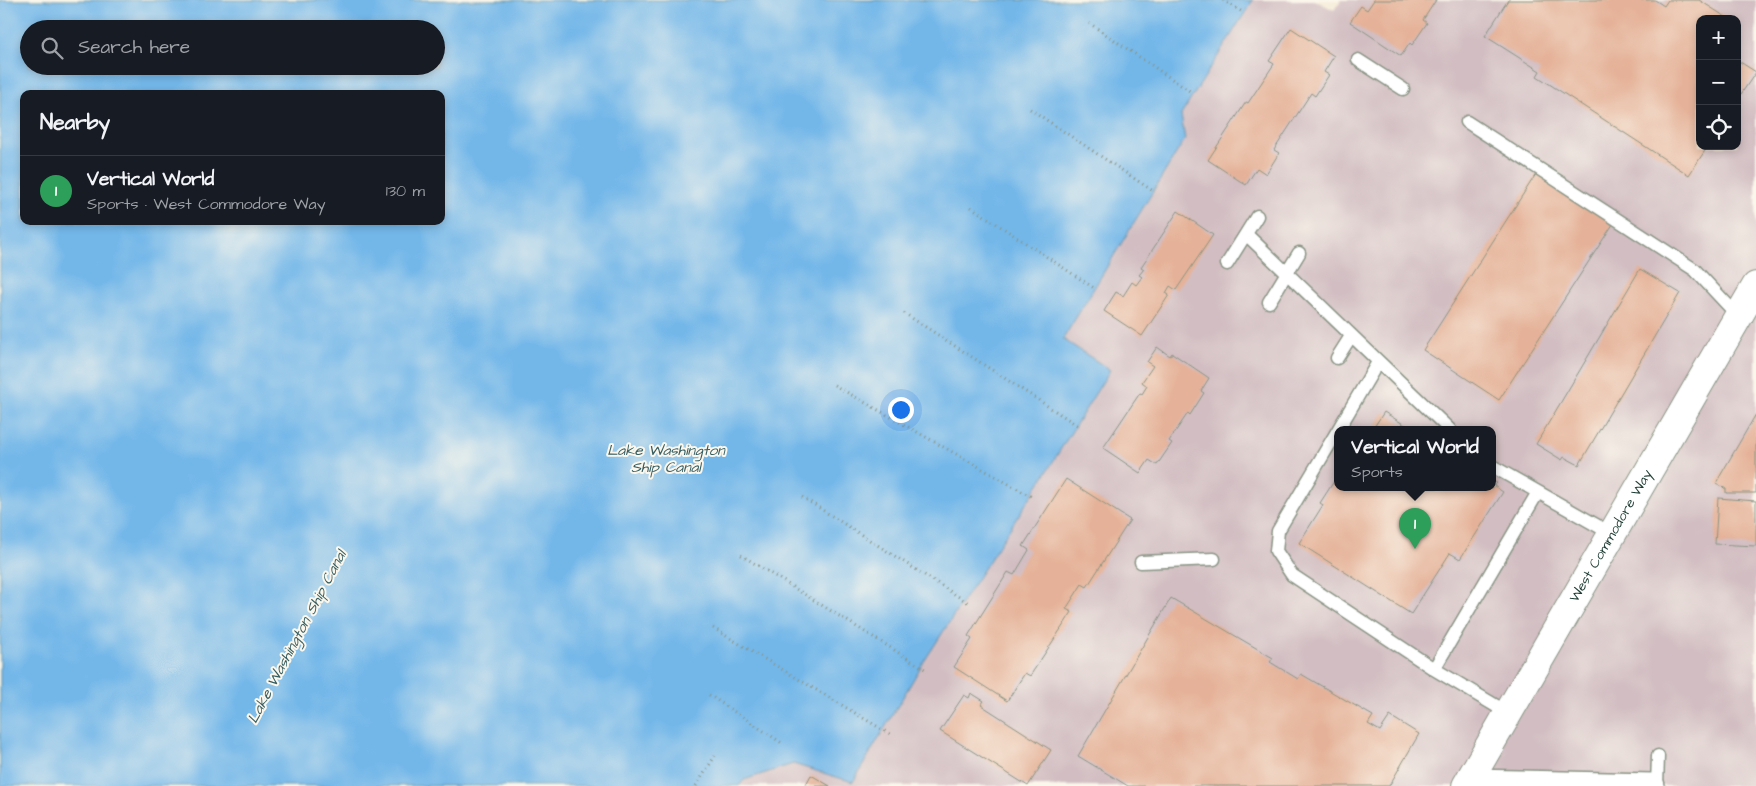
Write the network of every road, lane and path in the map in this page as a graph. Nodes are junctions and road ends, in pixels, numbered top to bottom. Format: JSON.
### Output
{"nodes":[{"id":1,"x":1223,"y":0,"type":"edge"},
{"id":2,"x":1244,"y":13,"type":"dead end"},
{"id":3,"x":1089,"y":23,"type":"dead end"},
{"id":4,"x":1358,"y":60,"type":"dead end"},
{"id":5,"x":1403,"y":89,"type":"dead end"},
{"id":6,"x":1191,"y":92,"type":"dead end"},
{"id":7,"x":1030,"y":109,"type":"dead end"},
{"id":8,"x":1466,"y":122,"type":"dead end"},
{"id":9,"x":1153,"y":191,"type":"dead end"},
{"id":10,"x":970,"y":207,"type":"dead end"},
{"id":11,"x":1257,"y":216,"type":"dead end"},
{"id":12,"x":1246,"y":234,"type":"junction"},
{"id":13,"x":1299,"y":253,"type":"dead end"},
{"id":14,"x":1227,"y":264,"type":"dead end"},
{"id":15,"x":1287,"y":273,"type":"junction"},
{"id":16,"x":1756,"y":286,"type":"edge"},
{"id":17,"x":1094,"y":288,"type":"dead end"},
{"id":18,"x":1269,"y":302,"type":"dead end"},
{"id":19,"x":904,"y":313,"type":"dead end"},
{"id":20,"x":1747,"y":316,"type":"edge"},
{"id":21,"x":1351,"y":336,"type":"junction"},
{"id":22,"x":1337,"y":358,"type":"dead end"},
{"id":23,"x":1378,"y":362,"type":"junction"},
{"id":24,"x":834,"y":384,"type":"dead end"},
{"id":25,"x":1340,"y":426,"type":"edge"},
{"id":26,"x":1446,"y":426,"type":"edge"},
{"id":27,"x":1080,"y":427,"type":"dead end"},
{"id":28,"x":1334,"y":437,"type":"edge"},
{"id":29,"x":1496,"y":468,"type":"edge"},
{"id":30,"x":1538,"y":492,"type":"junction"},
{"id":31,"x":802,"y":497,"type":"dead end"},
{"id":32,"x":1032,"y":498,"type":"dead end"},
{"id":33,"x":1612,"y":534,"type":"junction"},
{"id":34,"x":740,"y":555,"type":"dead end"},
{"id":35,"x":1214,"y":559,"type":"dead end"},
{"id":36,"x":1141,"y":562,"type":"dead end"},
{"id":37,"x":970,"y":604,"type":"dead end"},
{"id":38,"x":713,"y":628,"type":"dead end"},
{"id":39,"x":1434,"y":669,"type":"junction"},
{"id":40,"x":928,"y":671,"type":"dead end"},
{"id":41,"x":709,"y":695,"type":"dead end"},
{"id":42,"x":1508,"y":713,"type":"junction"},
{"id":43,"x":890,"y":734,"type":"dead end"},
{"id":44,"x":782,"y":744,"type":"dead end"},
{"id":45,"x":715,"y":756,"type":"dead end"},
{"id":46,"x":1658,"y":756,"type":"dead end"},
{"id":47,"x":1467,"y":784,"type":"edge"},
{"id":48,"x":696,"y":786,"type":"edge"},
{"id":49,"x":1652,"y":786,"type":"edge"},
{"id":50,"x":1657,"y":786,"type":"edge"}],
"edges":[{"from":1,"to":2,"type":"path"},
{"from":3,"to":6,"type":"path"},
{"from":4,"to":5,"type":"lane"},
{"from":7,"to":9,"type":"path"},
{"from":8,"to":20,"type":"lane"},
{"from":10,"to":17,"type":"path"},
{"from":11,"to":12,"type":"lane"},
{"from":12,"to":14,"type":"lane"},
{"from":12,"to":15,"type":"lane"},
{"from":13,"to":15,"type":"lane"},
{"from":15,"to":18,"type":"lane"},
{"from":15,"to":21,"type":"lane"},
{"from":16,"to":20,"type":"street","name":"West Commodore Way"},
{"from":19,"to":27,"type":"path"},
{"from":20,"to":33,"type":"street","name":"West Commodore Way"},
{"from":21,"to":22,"type":"lane"},
{"from":21,"to":23,"type":"lane"},
{"from":23,"to":25,"type":"lane"},
{"from":23,"to":26,"type":"lane"},
{"from":24,"to":32,"type":"path"},
{"from":28,"to":39,"type":"lane"},
{"from":29,"to":30,"type":"lane"},
{"from":30,"to":33,"type":"lane"},
{"from":30,"to":39,"type":"lane"},
{"from":31,"to":37,"type":"path"},
{"from":33,"to":42,"type":"street","name":"West Commodore Way"},
{"from":34,"to":40,"type":"path"},
{"from":35,"to":36,"type":"lane"},
{"from":38,"to":43,"type":"path"},
{"from":39,"to":42,"type":"lane"},
{"from":41,"to":44,"type":"path"},
{"from":42,"to":47,"type":"street","name":"West Commodore Way"},
{"from":45,"to":48,"type":"path"},
{"from":46,"to":50,"type":"lane"},
{"from":47,"to":49,"type":"street"}]}
